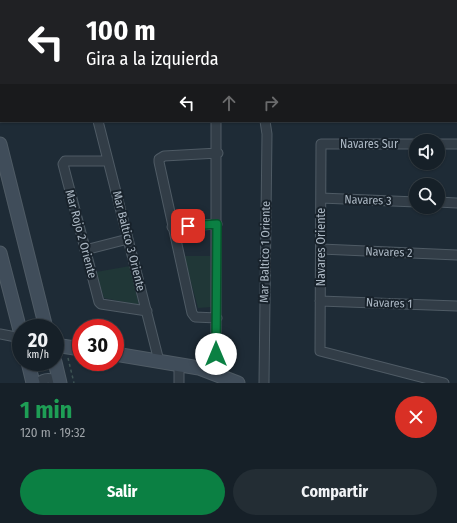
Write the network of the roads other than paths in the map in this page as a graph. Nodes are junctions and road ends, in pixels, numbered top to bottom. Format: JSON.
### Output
{"nodes":[{"id":1,"x":98,"y":122,"type":"edge"},
{"id":2,"x":216,"y":122,"type":"edge"},
{"id":3,"x":265,"y":122,"type":"edge"},
{"id":4,"x":0,"y":144,"type":"edge"},
{"id":5,"x":321,"y":144,"type":"joint"},
{"id":6,"x":409,"y":144,"type":"edge"},
{"id":7,"x":445,"y":144,"type":"edge"},
{"id":8,"x":457,"y":144,"type":"edge"},
{"id":9,"x":218,"y":153,"type":"junction"},
{"id":10,"x":108,"y":161,"type":"junction"},
{"id":11,"x":321,"y":198,"type":"junction"},
{"id":12,"x":409,"y":202,"type":"edge"},
{"id":13,"x":445,"y":202,"type":"edge"},
{"id":14,"x":457,"y":203,"type":"edge"},
{"id":15,"x":217,"y":224,"type":"junction"},
{"id":16,"x":172,"y":228,"type":"junction"},
{"id":17,"x":128,"y":239,"type":"junction"},
{"id":18,"x":321,"y":249,"type":"junction"},
{"id":19,"x":85,"y":250,"type":"junction"},
{"id":20,"x":0,"y":253,"type":"edge"},
{"id":21,"x":457,"y":255,"type":"edge"},
{"id":22,"x":320,"y":301,"type":"junction"},
{"id":23,"x":457,"y":306,"type":"edge"},
{"id":24,"x":147,"y":312,"type":"junction"},
{"id":25,"x":217,"y":318,"type":"junction"},
{"id":26,"x":17,"y":319,"type":"edge"},
{"id":27,"x":44,"y":319,"type":"edge"},
{"id":28,"x":0,"y":334,"type":"edge"},
{"id":29,"x":12,"y":336,"type":"edge"},
{"id":30,"x":124,"y":355,"type":"edge"},
{"id":31,"x":159,"y":361,"type":"junction"},
{"id":32,"x":179,"y":365,"type":"junction"},
{"id":33,"x":30,"y":371,"type":"edge"},
{"id":34,"x":57,"y":371,"type":"edge"},
{"id":35,"x":216,"y":373,"type":"junction"},
{"id":36,"x":33,"y":383,"type":"edge"},
{"id":37,"x":38,"y":383,"type":"edge"},
{"id":38,"x":60,"y":383,"type":"edge"},
{"id":39,"x":179,"y":383,"type":"edge"},
{"id":40,"x":238,"y":383,"type":"edge"},
{"id":41,"x":264,"y":383,"type":"edge"},
{"id":42,"x":444,"y":383,"type":"edge"}],
"edges":[{"from":1,"to":10,"type":"street","name":"Mar Baltico 3 Oriente"},
{"from":2,"to":9,"type":"street"},
{"from":3,"to":41,"type":"street","name":"Mar Baltico 1 Oriente"},
{"from":4,"to":27,"type":"street"},
{"from":5,"to":6,"type":"street","name":"Navares Sur"},
{"from":5,"to":11,"type":"street","name":"Navares Oriente"},
{"from":7,"to":8,"type":"street"},
{"from":9,"to":15,"type":"street"},
{"from":9,"to":16,"type":"street"},
{"from":10,"to":17,"type":"street","name":"Mar Baltico 3 Oriente"},
{"from":10,"to":19,"type":"street","name":"Mar Rojo 2 Oriente"},
{"from":11,"to":12,"type":"street","name":"Navares 3"},
{"from":11,"to":18,"type":"street","name":"Navares Oriente"},
{"from":13,"to":14,"type":"street"},
{"from":15,"to":16,"type":"street"},
{"from":15,"to":25,"type":"street"},
{"from":16,"to":25,"type":"street"},
{"from":17,"to":19,"type":"street"},
{"from":17,"to":24,"type":"street","name":"Mar Baltico 3 Oriente"},
{"from":18,"to":21,"type":"street","name":"Navares 2"},
{"from":18,"to":22,"type":"street","name":"Navares Oriente"},
{"from":19,"to":24,"type":"street","name":"Mar Rojo 2 Oriente"},
{"from":20,"to":26,"type":"street"},
{"from":22,"to":23,"type":"street","name":"Navares 1"},
{"from":22,"to":42,"type":"street","name":"Navares Oriente"},
{"from":24,"to":31,"type":"street","name":"Mar Baltico 3 Oriente"},
{"from":25,"to":35,"type":"street"},
{"from":28,"to":29,"type":"street"},
{"from":30,"to":31,"type":"street"},
{"from":31,"to":32,"type":"street"},
{"from":32,"to":35,"type":"street"},
{"from":32,"to":39,"type":"street"},
{"from":33,"to":36,"type":"street"},
{"from":34,"to":38,"type":"street"},
{"from":35,"to":40,"type":"street"},
{"from":37,"to":38,"type":"street"}]}
